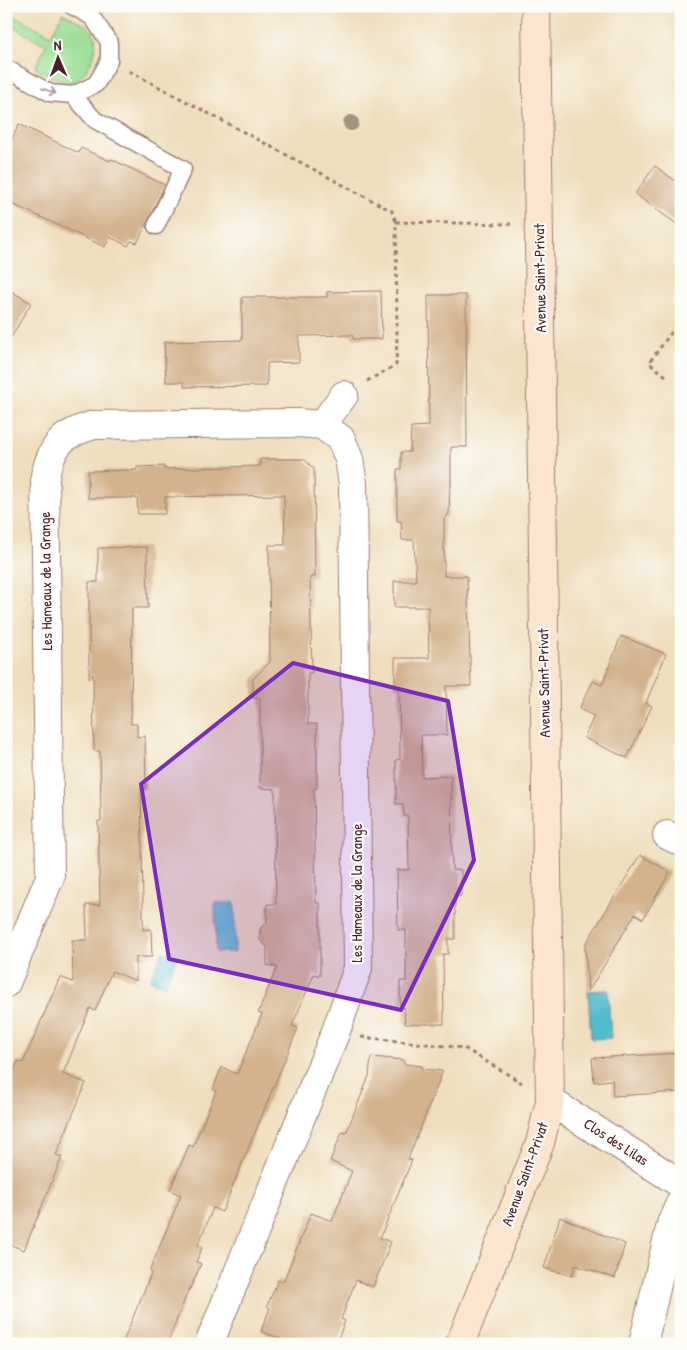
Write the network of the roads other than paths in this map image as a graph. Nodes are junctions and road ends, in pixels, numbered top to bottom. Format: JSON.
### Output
{"nodes":[{"id":1,"x":72,"y":6,"type":"edge"},
{"id":2,"x":536,"y":6,"type":"edge"},
{"id":3,"x":6,"y":68,"type":"edge"},
{"id":4,"x":74,"y":95,"type":"junction"},
{"id":5,"x":156,"y":226,"type":"dead end"},
{"id":6,"x":344,"y":395,"type":"road end"},
{"id":7,"x":322,"y":425,"type":"junction"},
{"id":8,"x":6,"y":983,"type":"edge"},
{"id":9,"x":550,"y":1102,"type":"junction"},
{"id":10,"x":681,"y":1184,"type":"edge"},
{"id":11,"x":681,"y":1201,"type":"edge"},
{"id":12,"x":209,"y":1344,"type":"edge"},
{"id":13,"x":460,"y":1344,"type":"edge"},
{"id":14,"x":643,"y":1344,"type":"edge"}],
"edges":[{"from":1,"to":4,"type":"lane"},
{"from":2,"to":9,"type":"street","name":"Avenue Saint-Privat"},
{"from":3,"to":4,"type":"lane","one_way":true},
{"from":4,"to":5,"type":"lane"},
{"from":6,"to":7,"type":"street"},
{"from":7,"to":8,"type":"street","name":"Les Hameaux de la Grange"},
{"from":7,"to":12,"type":"street","name":"Les Hameaux de la Grange"},
{"from":9,"to":10,"type":"street","name":"Clos des Lilas"},
{"from":9,"to":13,"type":"street","name":"Avenue Saint-Privat"},
{"from":11,"to":14,"type":"street"}]}
